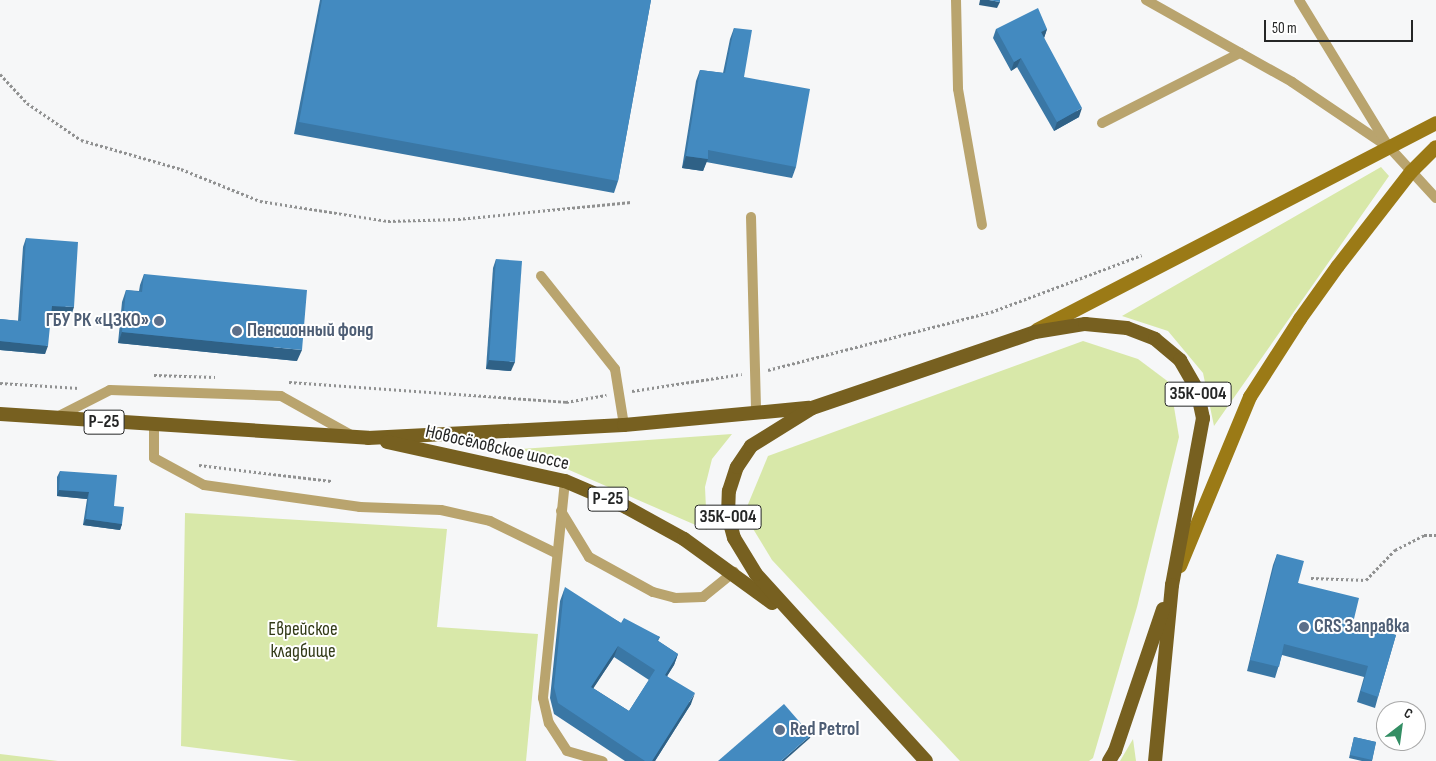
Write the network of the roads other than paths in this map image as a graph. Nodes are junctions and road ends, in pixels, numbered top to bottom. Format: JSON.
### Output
{"nodes":[{"id":1,"x":956,"y":0,"type":"edge"},
{"id":2,"x":1146,"y":0,"type":"edge"},
{"id":3,"x":1299,"y":0,"type":"edge"},
{"id":4,"x":1240,"y":53,"type":"junction"},
{"id":5,"x":1102,"y":123,"type":"dead end"},
{"id":6,"x":1436,"y":123,"type":"edge"},
{"id":7,"x":1436,"y":147,"type":"edge"},
{"id":8,"x":1390,"y":148,"type":"junction"},
{"id":9,"x":1411,"y":172,"type":"junction"},
{"id":10,"x":1436,"y":198,"type":"edge"},
{"id":11,"x":751,"y":217,"type":"dead end"},
{"id":12,"x":982,"y":225,"type":"dead end"},
{"id":13,"x":541,"y":276,"type":"dead end"},
{"id":14,"x":1035,"y":332,"type":"junction"},
{"id":15,"x":812,"y":408,"type":"junction"},
{"id":16,"x":756,"y":413,"type":"junction"},
{"id":17,"x":0,"y":414,"type":"edge"},
{"id":18,"x":54,"y":418,"type":"junction"},
{"id":19,"x":154,"y":425,"type":"junction"},
{"id":20,"x":624,"y":425,"type":"junction"},
{"id":21,"x":362,"y":438,"type":"junction"},
{"id":22,"x":565,"y":481,"type":"junction"},
{"id":23,"x":561,"y":511,"type":"junction"},
{"id":24,"x":556,"y":553,"type":"junction"},
{"id":25,"x":734,"y":572,"type":"junction"},
{"id":26,"x":1172,"y":585,"type":"junction"},
{"id":27,"x":812,"y":637,"type":"junction"},
{"id":28,"x":603,"y":761,"type":"edge"},
{"id":29,"x":927,"y":761,"type":"edge"},
{"id":30,"x":1109,"y":761,"type":"edge"},
{"id":31,"x":1155,"y":761,"type":"edge"}],
"edges":[{"from":1,"to":12,"type":"lane"},
{"from":2,"to":4,"type":"lane"},
{"from":3,"to":8,"type":"lane"},
{"from":4,"to":5,"type":"lane"},
{"from":4,"to":8,"type":"lane"},
{"from":6,"to":8,"type":"main road"},
{"from":7,"to":9,"type":"main road"},
{"from":8,"to":9,"type":"lane"},
{"from":8,"to":14,"type":"main road"},
{"from":9,"to":10,"type":"lane"},
{"from":9,"to":26,"type":"main road"},
{"from":11,"to":16,"type":"lane"},
{"from":13,"to":20,"type":"lane"},
{"from":14,"to":15,"type":"main road","number":"35К-004"},
{"from":14,"to":26,"type":"main road","number":"35К-004"},
{"from":15,"to":16,"type":"main road","name":"Новосёловское шоссе","number":"Р-25"},
{"from":15,"to":27,"type":"main road","number":"35К-004"},
{"from":16,"to":20,"type":"main road","name":"Новосёловское шоссе","number":"Р-25"},
{"from":17,"to":18,"type":"main road","name":"Новосёловское шоссе","number":"Р-25"},
{"from":18,"to":19,"type":"main road","name":"Новосёловское шоссе","number":"Р-25"},
{"from":18,"to":21,"type":"lane"},
{"from":19,"to":21,"type":"main road","name":"Новосёловское шоссе","number":"Р-25"},
{"from":19,"to":24,"type":"lane"},
{"from":20,"to":21,"type":"main road","name":"Новосёловское шоссе","number":"Р-25"},
{"from":21,"to":22,"type":"main road","name":"Новосёловское шоссе","number":"Р-25"},
{"from":22,"to":23,"type":"lane"},
{"from":22,"to":25,"type":"main road","name":"Новосёловское шоссе","number":"Р-25"},
{"from":23,"to":24,"type":"lane"},
{"from":23,"to":25,"type":"lane"},
{"from":24,"to":28,"type":"lane"},
{"from":25,"to":27,"type":"main road","name":"Новосёловское шоссе","number":"Р-25"},
{"from":26,"to":30,"type":"main road","number":"35К-004"},
{"from":26,"to":31,"type":"main road","number":"35К-004"},
{"from":27,"to":29,"type":"main road","number":"35К-004"}]}
